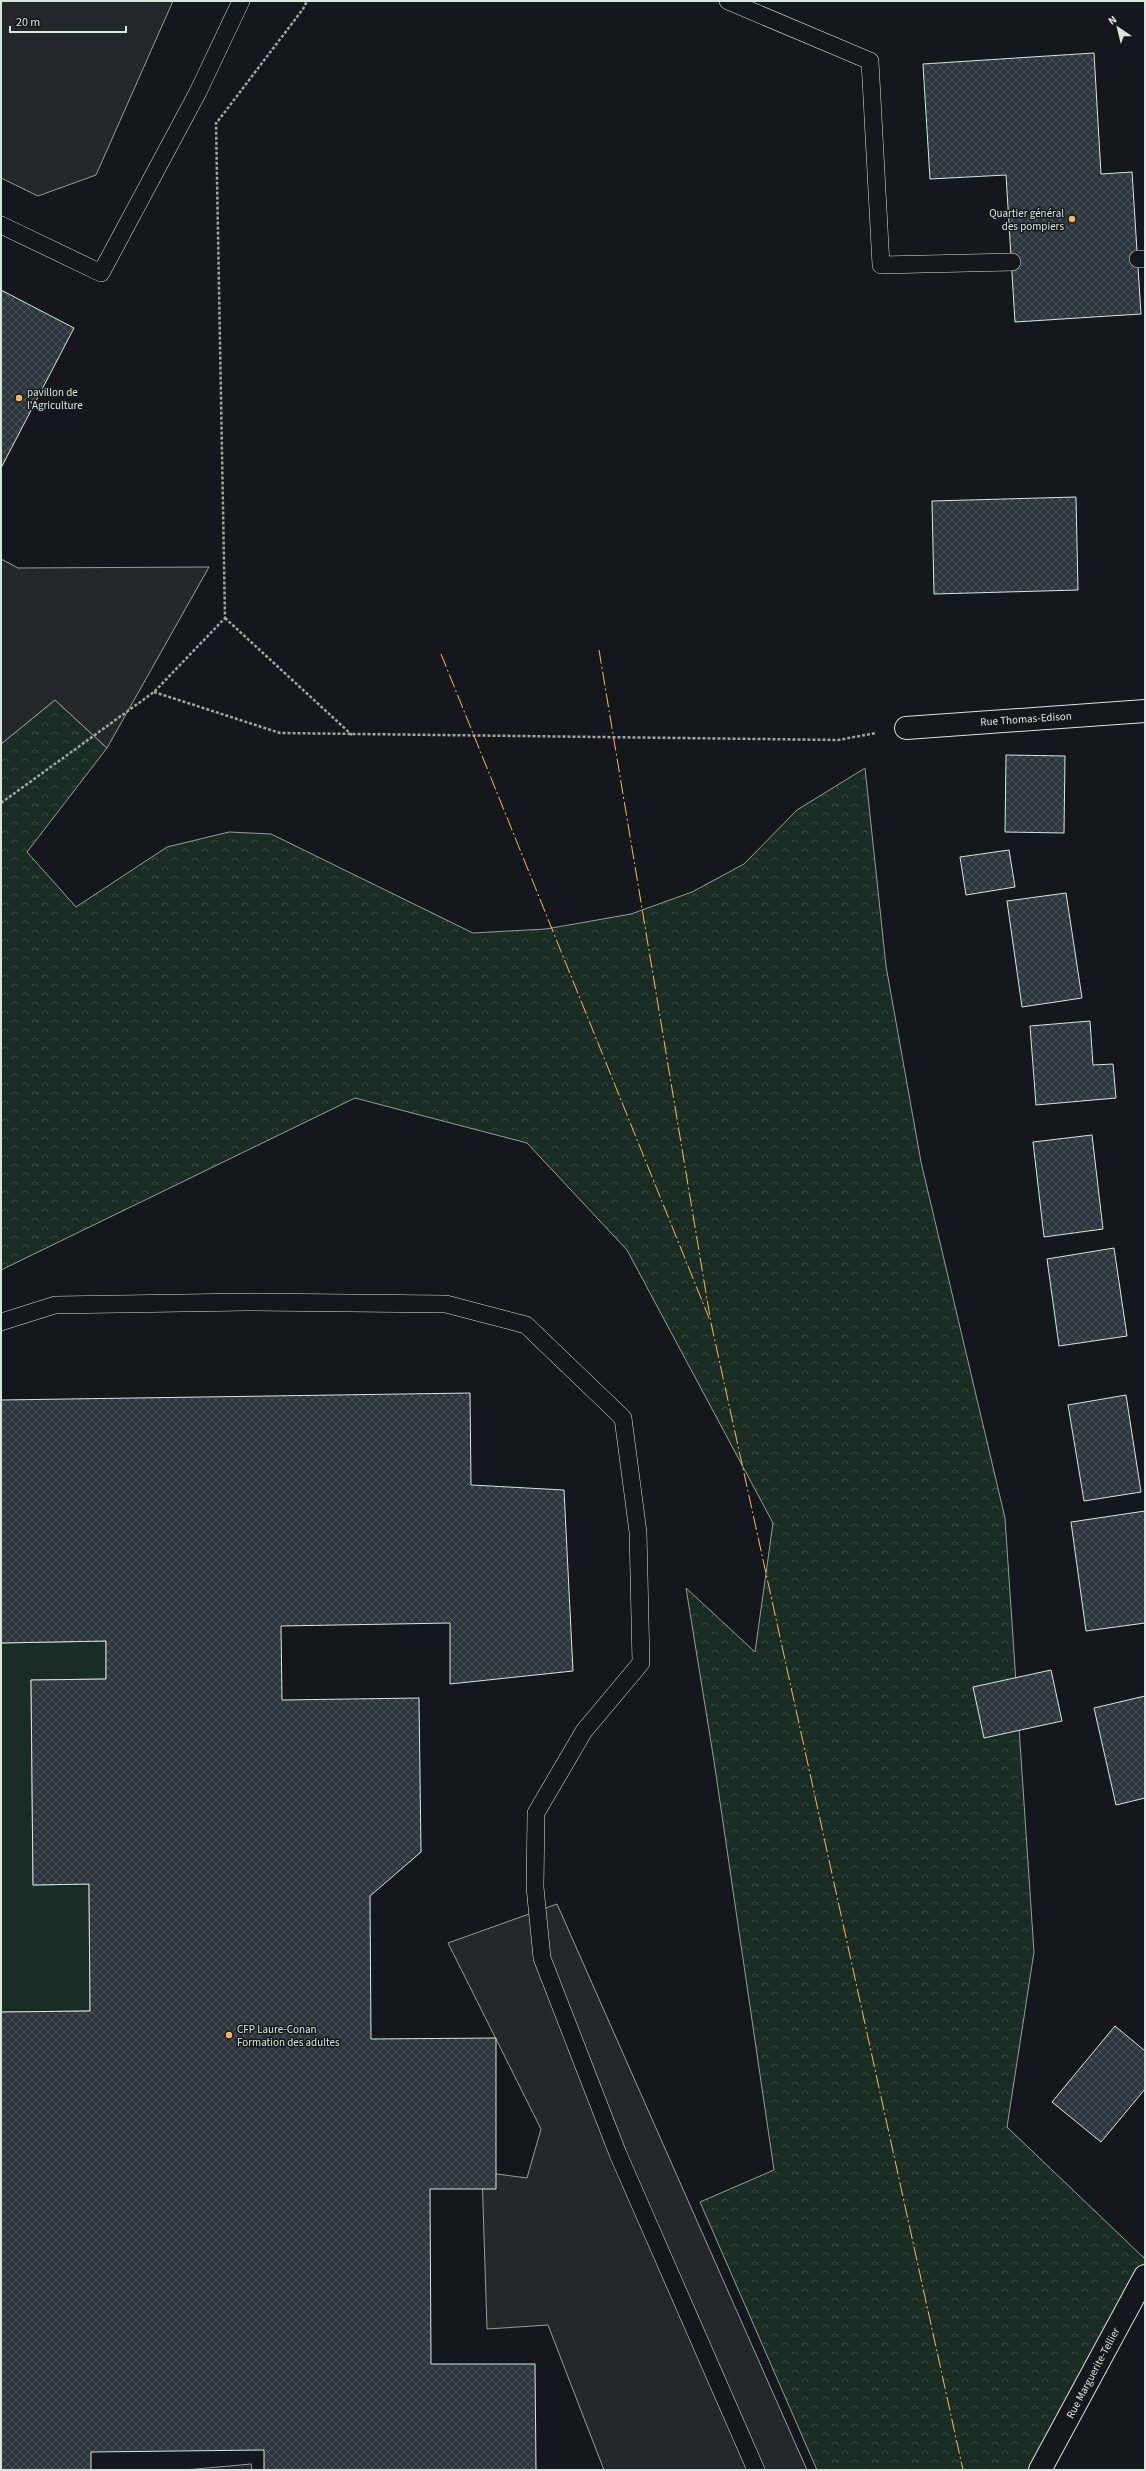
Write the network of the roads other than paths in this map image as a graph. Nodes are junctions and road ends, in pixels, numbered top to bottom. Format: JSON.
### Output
{"nodes":[{"id":1,"x":241,"y":1,"type":"edge"},
{"id":2,"x":728,"y":1,"type":"edge"},
{"id":3,"x":1,"y":225,"type":"edge"},
{"id":4,"x":1012,"y":262,"type":"dead end"},
{"id":5,"x":1145,"y":711,"type":"edge"},
{"id":6,"x":906,"y":728,"type":"road end"},
{"id":7,"x":1,"y":1322,"type":"edge"},
{"id":8,"x":1145,"y":2276,"type":"edge"},
{"id":9,"x":756,"y":2470,"type":"edge"},
{"id":10,"x":1040,"y":2470,"type":"edge"}],
"edges":[{"from":1,"to":3,"type":"lane"},
{"from":2,"to":4,"type":"lane"},
{"from":5,"to":6,"type":"street","name":"Rue Thomas-Edison"},
{"from":7,"to":9,"type":"lane"},
{"from":8,"to":10,"type":"street","name":"Rue Marguerite-Tellier"}]}
